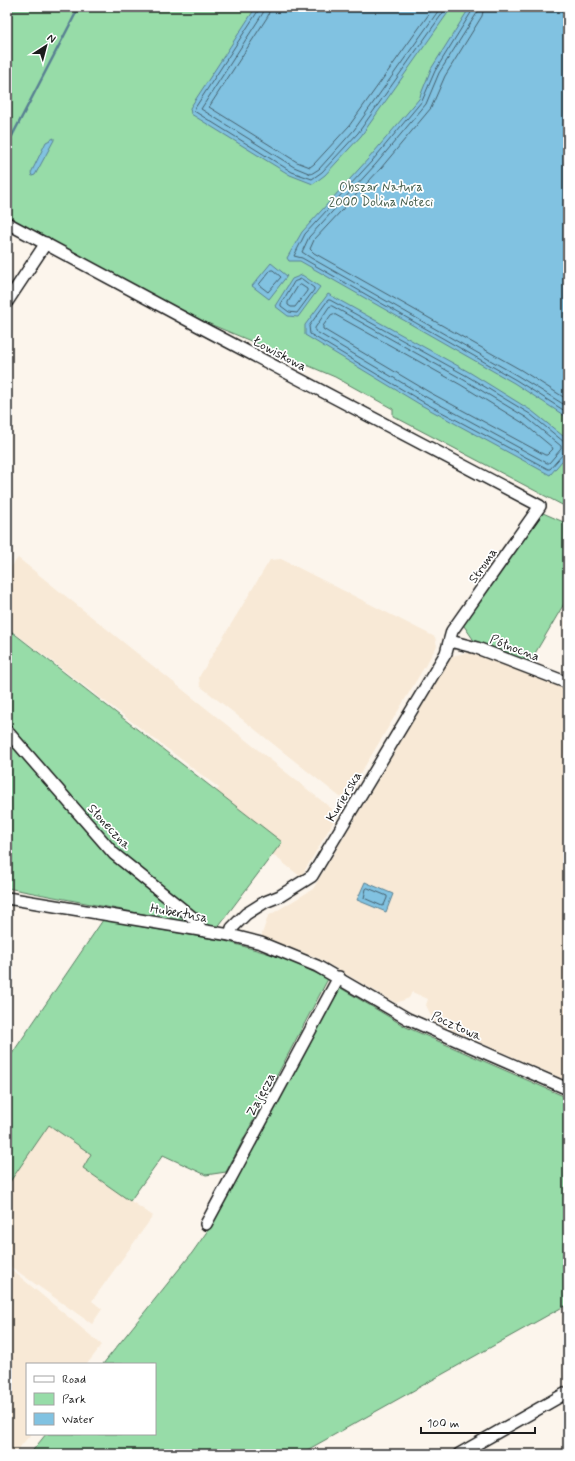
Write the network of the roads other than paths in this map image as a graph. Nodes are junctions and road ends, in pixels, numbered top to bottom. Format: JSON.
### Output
{"nodes":[{"id":1,"x":7,"y":223,"type":"edge"},
{"id":2,"x":46,"y":243,"type":"junction"},
{"id":3,"x":7,"y":302,"type":"edge"},
{"id":4,"x":540,"y":506,"type":"joint"},
{"id":5,"x":450,"y":641,"type":"junction"},
{"id":6,"x":568,"y":683,"type":"edge"},
{"id":7,"x":7,"y":732,"type":"edge"},
{"id":8,"x":7,"y":898,"type":"edge"},
{"id":9,"x":201,"y":930,"type":"junction"},
{"id":10,"x":230,"y":935,"type":"junction"},
{"id":11,"x":339,"y":977,"type":"junction"},
{"id":12,"x":568,"y":1090,"type":"edge"},
{"id":13,"x":206,"y":1224,"type":"dead end"},
{"id":14,"x":568,"y":1392,"type":"edge"},
{"id":15,"x":460,"y":1454,"type":"edge"}],
"edges":[{"from":1,"to":2,"type":"street","name":"Łowiskowa"},
{"from":2,"to":3,"type":"street"},
{"from":2,"to":4,"type":"street","name":"Łowiskowa"},
{"from":4,"to":5,"type":"street","name":"Stroma"},
{"from":5,"to":6,"type":"street","name":"Północna"},
{"from":5,"to":10,"type":"street","name":"Kurierska"},
{"from":7,"to":9,"type":"street","name":"Słoneczna"},
{"from":8,"to":9,"type":"street","name":"Hubertusa"},
{"from":9,"to":10,"type":"street","name":"Hubertusa"},
{"from":10,"to":11,"type":"street","name":"Hubertusa"},
{"from":11,"to":12,"type":"street","name":"Pocztowa"},
{"from":11,"to":13,"type":"street","name":"Zajęcza"},
{"from":14,"to":15,"type":"street"}]}
